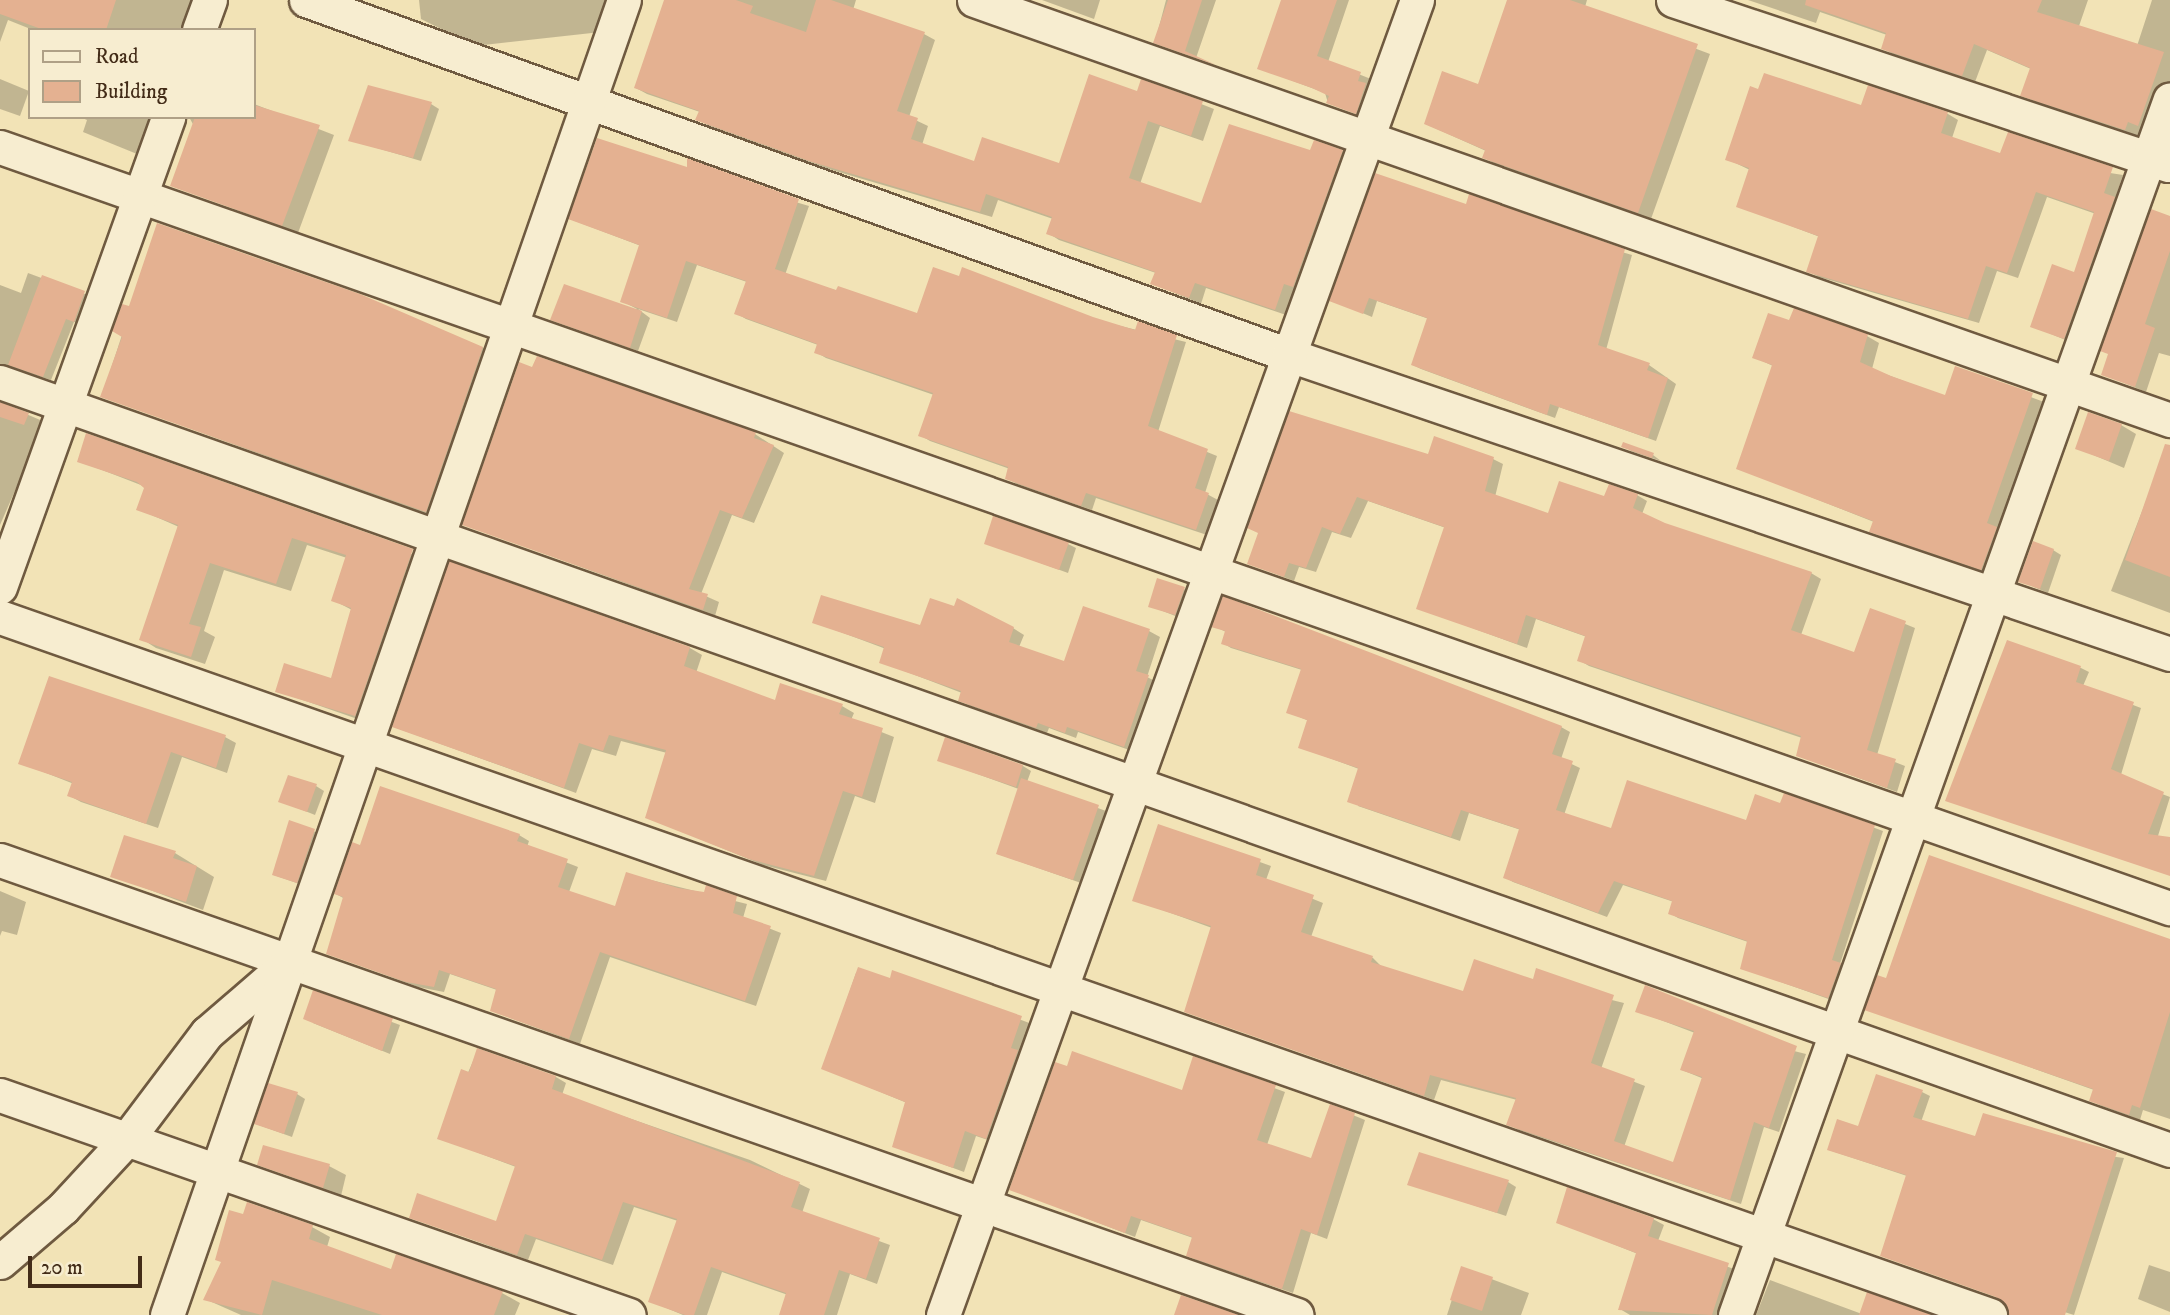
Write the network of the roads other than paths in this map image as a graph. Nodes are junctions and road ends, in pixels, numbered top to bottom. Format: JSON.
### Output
{"nodes":[{"id":1,"x":210,"y":0,"type":"edge"},
{"id":2,"x":306,"y":0,"type":"edge"},
{"id":3,"x":624,"y":0,"type":"edge"},
{"id":4,"x":974,"y":0,"type":"edge"},
{"id":5,"x":1418,"y":0,"type":"edge"},
{"id":6,"x":1673,"y":0,"type":"edge"},
{"id":7,"x":200,"y":28,"type":"edge"},
{"id":8,"x":590,"y":99,"type":"junction"},
{"id":9,"x":2170,"y":99,"type":"edge"},
{"id":10,"x":167,"y":119,"type":"edge"},
{"id":11,"x":1369,"y":138,"type":"junction"},
{"id":12,"x":0,"y":147,"type":"edge"},
{"id":13,"x":2159,"y":162,"type":"edge"},
{"id":14,"x":140,"y":196,"type":"junction"},
{"id":15,"x":511,"y":326,"type":"junction"},
{"id":16,"x":1290,"y":355,"type":"junction"},
{"id":17,"x":0,"y":382,"type":"edge"},
{"id":18,"x":2068,"y":384,"type":"junction"},
{"id":19,"x":66,"y":404,"type":"junction"},
{"id":20,"x":2170,"y":420,"type":"edge"},
{"id":21,"x":436,"y":535,"type":"junction"},
{"id":22,"x":1211,"y":571,"type":"junction"},
{"id":23,"x":0,"y":587,"type":"edge"},
{"id":24,"x":1994,"y":592,"type":"junction"},
{"id":25,"x":0,"y":617,"type":"edge"},
{"id":26,"x":2170,"y":654,"type":"edge"},
{"id":27,"x":365,"y":745,"type":"junction"},
{"id":28,"x":1139,"y":786,"type":"junction"},
{"id":29,"x":1912,"y":818,"type":"junction"},
{"id":30,"x":0,"y":860,"type":"edge"},
{"id":31,"x":2170,"y":908,"type":"edge"},
{"id":32,"x":290,"y":961,"type":"junction"},
{"id":33,"x":1064,"y":991,"type":"junction"},
{"id":34,"x":1836,"y":1032,"type":"junction"},
{"id":35,"x":0,"y":1095,"type":"edge"},
{"id":36,"x":127,"y":1139,"type":"junction"},
{"id":37,"x":2170,"y":1150,"type":"edge"},
{"id":38,"x":218,"y":1171,"type":"junction"},
{"id":39,"x":982,"y":1204,"type":"junction"},
{"id":40,"x":1763,"y":1235,"type":"junction"},
{"id":41,"x":0,"y":1262,"type":"edge"},
{"id":42,"x":167,"y":1315,"type":"edge"},
{"id":43,"x":629,"y":1315,"type":"edge"},
{"id":44,"x":943,"y":1315,"type":"edge"},
{"id":45,"x":1297,"y":1315,"type":"edge"},
{"id":46,"x":1735,"y":1315,"type":"edge"},
{"id":47,"x":1990,"y":1315,"type":"edge"}],
"edges":[{"from":1,"to":7,"type":"street"},
{"from":2,"to":8,"type":"street"},
{"from":3,"to":8,"type":"street"},
{"from":4,"to":11,"type":"street"},
{"from":5,"to":11,"type":"street"},
{"from":6,"to":13,"type":"street"},
{"from":8,"to":15,"type":"street"},
{"from":8,"to":16,"type":"street"},
{"from":9,"to":13,"type":"street"},
{"from":10,"to":14,"type":"street"},
{"from":11,"to":16,"type":"street"},
{"from":11,"to":18,"type":"street"},
{"from":12,"to":14,"type":"street"},
{"from":13,"to":18,"type":"street"},
{"from":14,"to":15,"type":"street"},
{"from":14,"to":19,"type":"street"},
{"from":15,"to":21,"type":"street"},
{"from":15,"to":22,"type":"street"},
{"from":16,"to":22,"type":"street"},
{"from":16,"to":24,"type":"street"},
{"from":17,"to":19,"type":"street"},
{"from":18,"to":20,"type":"street"},
{"from":18,"to":24,"type":"street"},
{"from":19,"to":21,"type":"street"},
{"from":19,"to":23,"type":"street"},
{"from":21,"to":27,"type":"street"},
{"from":21,"to":28,"type":"street"},
{"from":22,"to":28,"type":"street"},
{"from":22,"to":29,"type":"street"},
{"from":24,"to":26,"type":"street"},
{"from":24,"to":29,"type":"street"},
{"from":25,"to":27,"type":"street"},
{"from":27,"to":32,"type":"street"},
{"from":27,"to":33,"type":"street"},
{"from":28,"to":33,"type":"street"},
{"from":28,"to":34,"type":"street"},
{"from":29,"to":31,"type":"street"},
{"from":29,"to":34,"type":"street"},
{"from":30,"to":32,"type":"street"},
{"from":32,"to":36,"type":"street"},
{"from":32,"to":38,"type":"street"},
{"from":32,"to":39,"type":"street"},
{"from":33,"to":39,"type":"street"},
{"from":33,"to":40,"type":"street"},
{"from":34,"to":37,"type":"street"},
{"from":34,"to":40,"type":"street"},
{"from":35,"to":36,"type":"street"},
{"from":36,"to":38,"type":"street"},
{"from":36,"to":41,"type":"street"},
{"from":38,"to":42,"type":"street"},
{"from":38,"to":43,"type":"street"},
{"from":39,"to":44,"type":"street"},
{"from":39,"to":45,"type":"street"},
{"from":40,"to":46,"type":"street"},
{"from":40,"to":47,"type":"street"}]}
